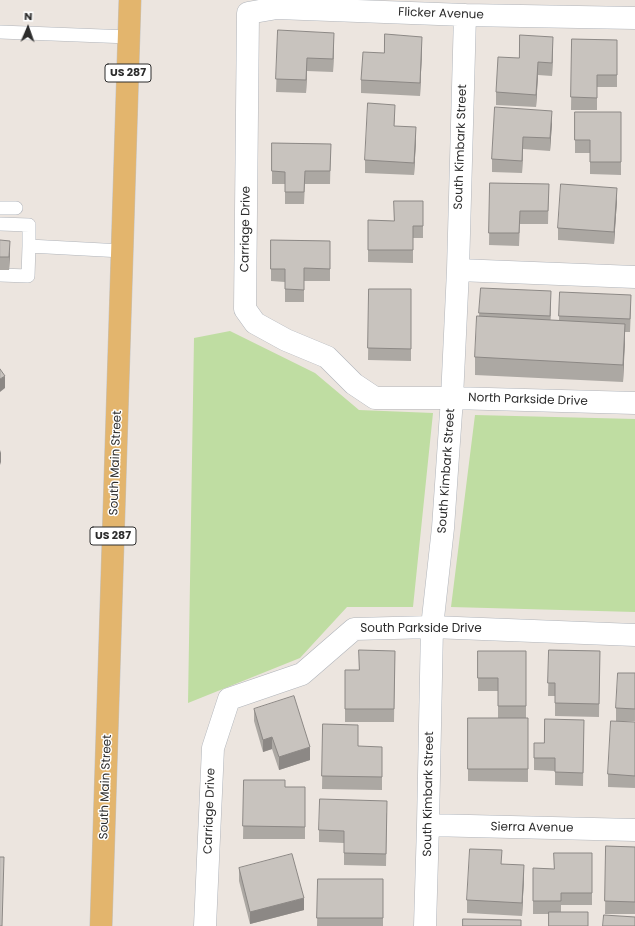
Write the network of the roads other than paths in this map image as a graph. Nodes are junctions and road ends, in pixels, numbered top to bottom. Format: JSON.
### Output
{"nodes":[{"id":1,"x":130,"y":0,"type":"edge"},
{"id":2,"x":248,"y":13,"type":"joint"},
{"id":3,"x":465,"y":15,"type":"junction"},
{"id":4,"x":635,"y":18,"type":"edge"},
{"id":5,"x":0,"y":32,"type":"edge"},
{"id":6,"x":129,"y":37,"type":"junction"},
{"id":7,"x":0,"y":208,"type":"edge"},
{"id":8,"x":16,"y":208,"type":"dead end"},
{"id":9,"x":0,"y":224,"type":"edge"},
{"id":10,"x":29,"y":246,"type":"junction"},
{"id":11,"x":122,"y":251,"type":"junction"},
{"id":12,"x":458,"y":270,"type":"junction"},
{"id":13,"x":0,"y":275,"type":"edge"},
{"id":14,"x":635,"y":277,"type":"edge"},
{"id":15,"x":354,"y":384,"type":"joint"},
{"id":16,"x":452,"y":398,"type":"junction"},
{"id":17,"x":635,"y":403,"type":"edge"},
{"id":18,"x":432,"y":627,"type":"junction"},
{"id":19,"x":635,"y":635,"type":"edge"},
{"id":20,"x":228,"y":699,"type":"joint"},
{"id":21,"x":428,"y":825,"type":"junction"},
{"id":22,"x":635,"y":830,"type":"edge"},
{"id":23,"x":101,"y":926,"type":"edge"},
{"id":24,"x":205,"y":926,"type":"edge"},
{"id":25,"x":425,"y":926,"type":"edge"}],
"edges":[{"from":1,"to":6,"type":"main road","name":"South Main Street","number":"US 287"},
{"from":2,"to":3,"type":"street","name":"Flicker Avenue"},
{"from":2,"to":15,"type":"street","name":"Carriage Drive"},
{"from":3,"to":4,"type":"street","name":"Flicker Avenue"},
{"from":3,"to":12,"type":"street","name":"South Kimbark Street"},
{"from":5,"to":6,"type":"lane"},
{"from":6,"to":11,"type":"main road","name":"South Main Street","number":"US 287"},
{"from":7,"to":8,"type":"lane"},
{"from":9,"to":10,"type":"lane"},
{"from":10,"to":11,"type":"lane"},
{"from":10,"to":13,"type":"lane"},
{"from":11,"to":23,"type":"main road","name":"South Main Street","number":"US 287"},
{"from":12,"to":14,"type":"street"},
{"from":12,"to":16,"type":"street","name":"South Kimbark Street"},
{"from":15,"to":16,"type":"street","name":"North Parkside Drive"},
{"from":16,"to":17,"type":"street","name":"North Parkside Drive"},
{"from":16,"to":18,"type":"street","name":"South Kimbark Street"},
{"from":18,"to":19,"type":"street","name":"South Parkside Drive"},
{"from":18,"to":20,"type":"street","name":"South Parkside Drive"},
{"from":18,"to":21,"type":"street","name":"South Kimbark Street"},
{"from":20,"to":24,"type":"street","name":"Carriage Drive"},
{"from":21,"to":22,"type":"street","name":"Sierra Avenue"},
{"from":21,"to":25,"type":"street","name":"South Kimbark Street"}]}
